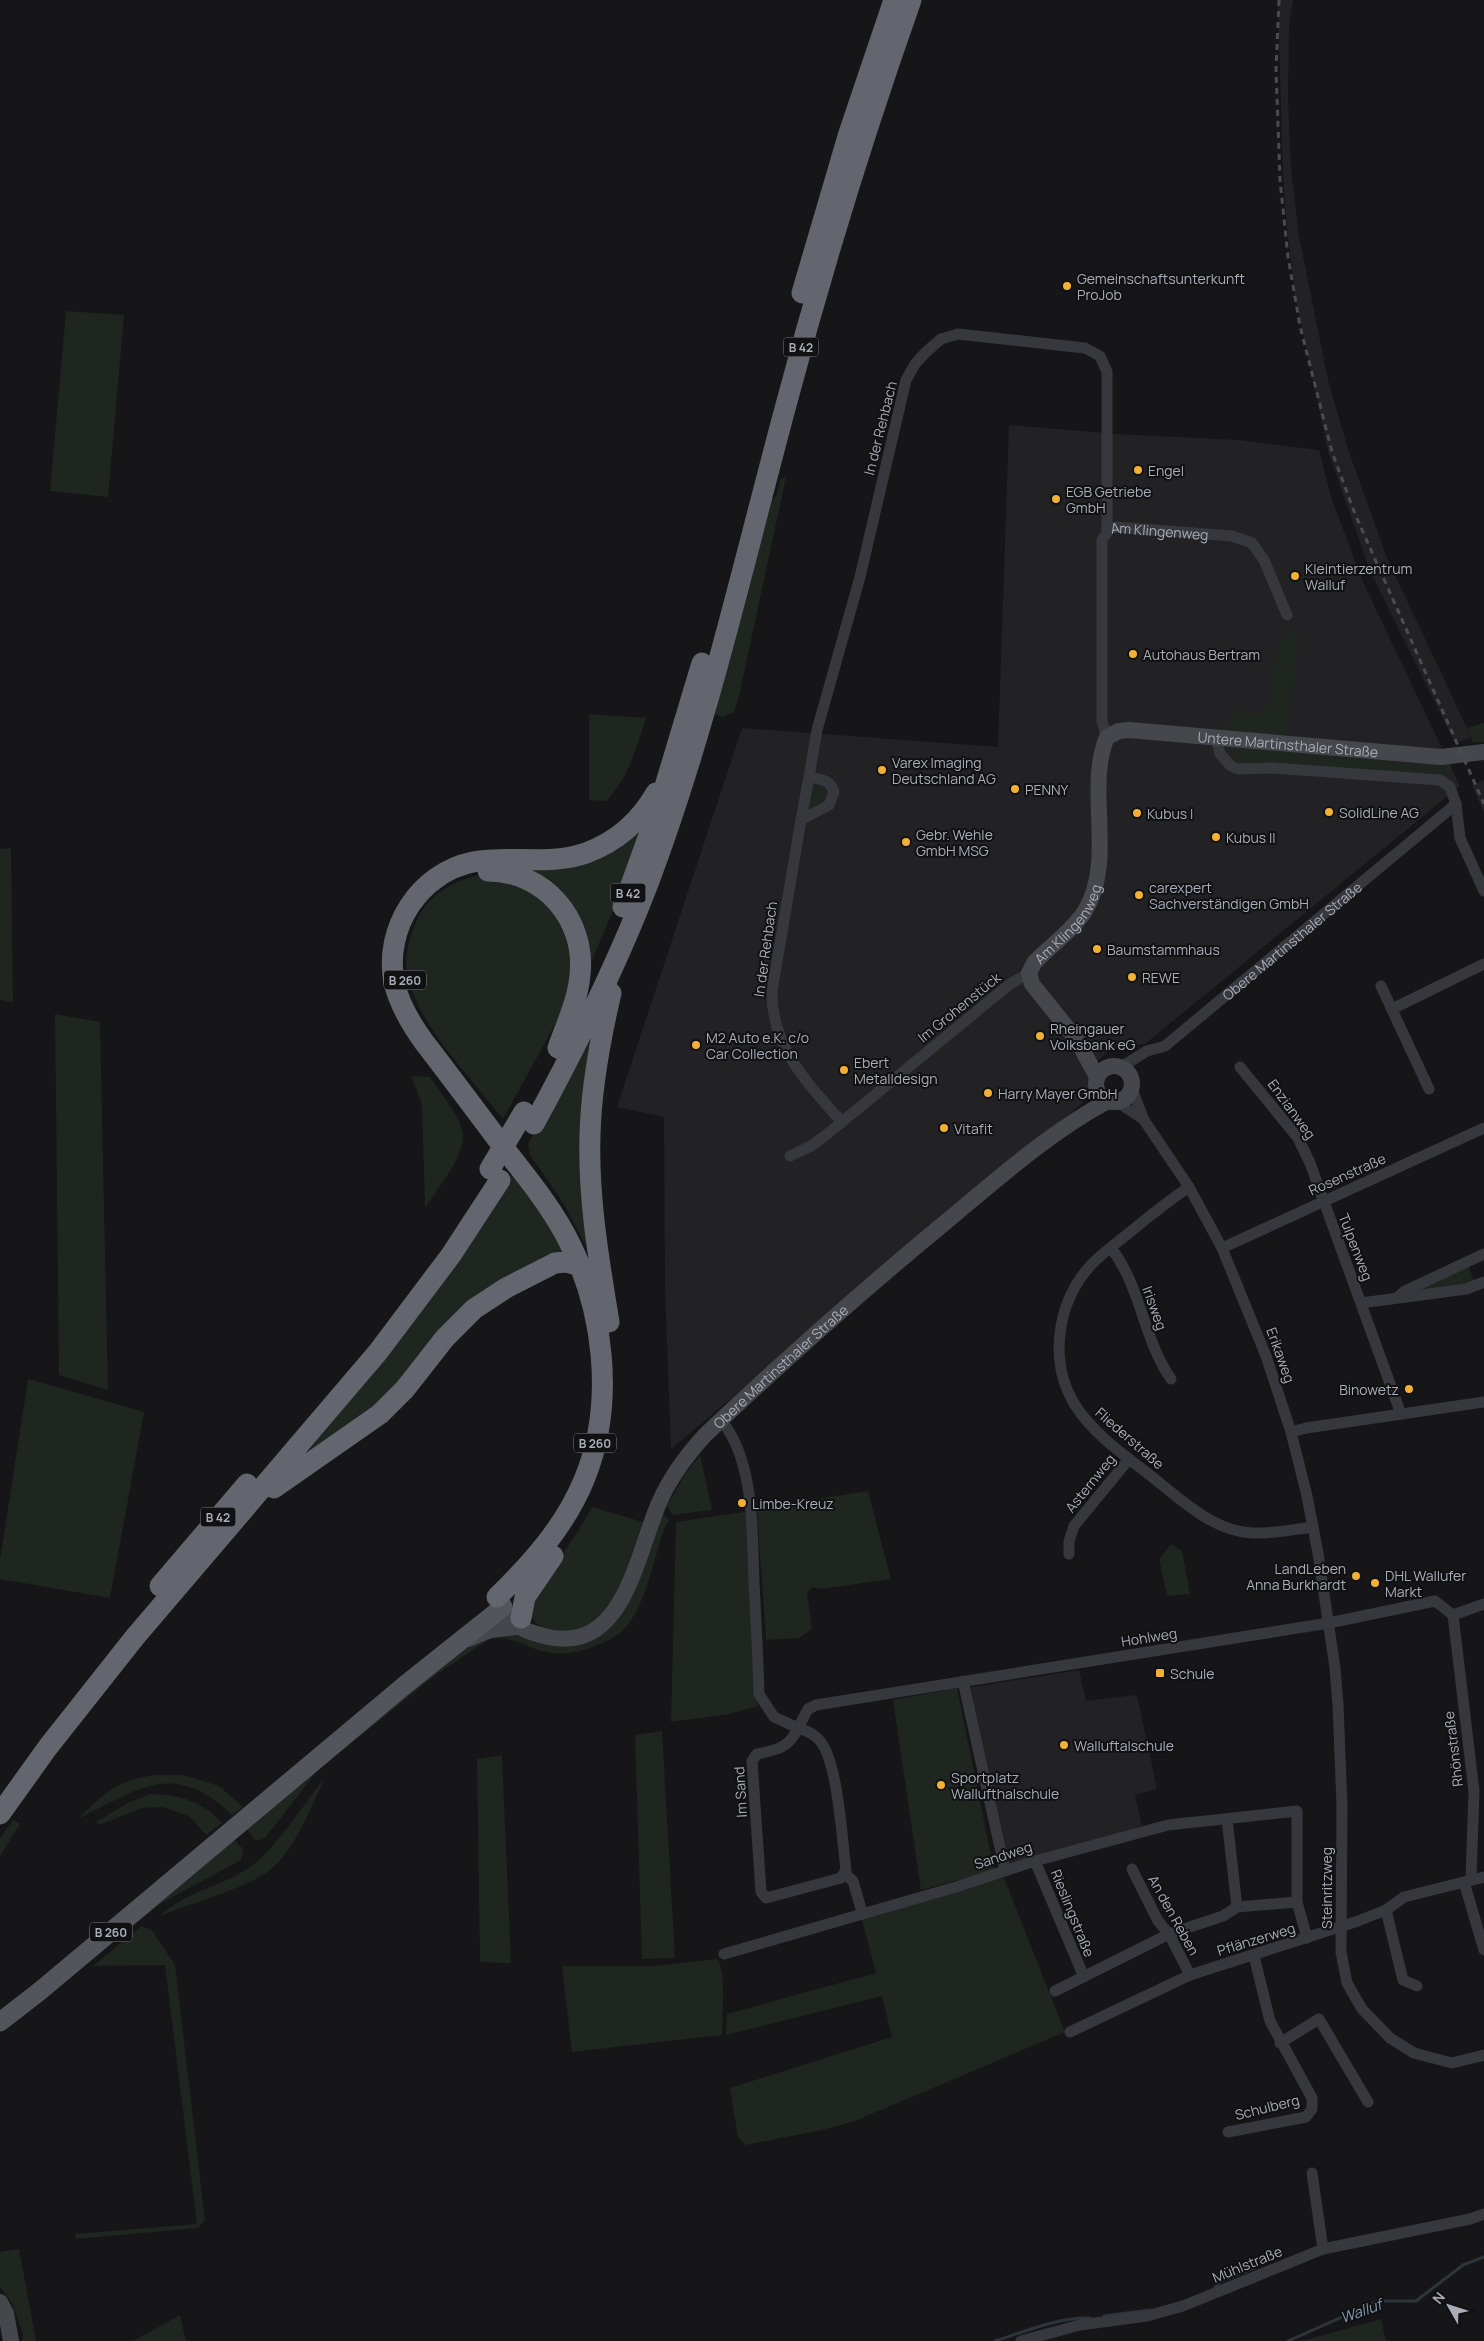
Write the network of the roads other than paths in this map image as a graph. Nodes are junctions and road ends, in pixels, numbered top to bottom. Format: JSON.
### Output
{"nodes":[{"id":1,"x":894,"y":0,"type":"edge"},
{"id":2,"x":911,"y":0,"type":"edge"},
{"id":3,"x":1107,"y":531,"type":"junction"},
{"id":4,"x":1287,"y":616,"type":"dead end"},
{"id":5,"x":700,"y":699,"type":"junction"},
{"id":6,"x":690,"y":733,"type":"junction"},
{"id":7,"x":1216,"y":737,"type":"junction"},
{"id":8,"x":1105,"y":743,"type":"junction"},
{"id":9,"x":1484,"y":752,"type":"edge"},
{"id":10,"x":809,"y":777,"type":"junction"},
{"id":11,"x":1456,"y":804,"type":"junction"},
{"id":12,"x":801,"y":820,"type":"junction"},
{"id":13,"x":1484,"y":891,"type":"edge"},
{"id":14,"x":629,"y":930,"type":"junction"},
{"id":15,"x":1484,"y":964,"type":"edge"},
{"id":16,"x":1029,"y":973,"type":"junction"},
{"id":17,"x":1381,"y":986,"type":"dead end"},
{"id":18,"x":1392,"y":1009,"type":"junction"},
{"id":19,"x":1078,"y":1040,"type":"junction"},
{"id":20,"x":558,"y":1048,"type":"junction"},
{"id":21,"x":1116,"y":1066,"type":"junction"},
{"id":22,"x":1240,"y":1066,"type":"dead end"},
{"id":23,"x":1132,"y":1089,"type":"junction"},
{"id":24,"x":1429,"y":1089,"type":"dead end"},
{"id":25,"x":1105,"y":1092,"type":"junction"},
{"id":26,"x":529,"y":1118,"type":"junction"},
{"id":27,"x":1144,"y":1120,"type":"junction"},
{"id":28,"x":841,"y":1121,"type":"junction"},
{"id":29,"x":1484,"y":1128,"type":"edge"},
{"id":30,"x":790,"y":1156,"type":"dead end"},
{"id":31,"x":495,"y":1175,"type":"junction"},
{"id":32,"x":1188,"y":1187,"type":"junction"},
{"id":33,"x":1323,"y":1201,"type":"junction"},
{"id":34,"x":1111,"y":1248,"type":"junction"},
{"id":35,"x":1222,"y":1248,"type":"junction"},
{"id":36,"x":1484,"y":1254,"type":"edge"},
{"id":37,"x":580,"y":1266,"type":"junction"},
{"id":38,"x":1484,"y":1282,"type":"edge"},
{"id":39,"x":1397,"y":1298,"type":"junction"},
{"id":40,"x":1361,"y":1303,"type":"junction"},
{"id":41,"x":606,"y":1309,"type":"junction"},
{"id":42,"x":1171,"y":1379,"type":"dead end"},
{"id":43,"x":1484,"y":1402,"type":"edge"},
{"id":44,"x":1401,"y":1414,"type":"junction"},
{"id":45,"x":721,"y":1420,"type":"junction"},
{"id":46,"x":1291,"y":1432,"type":"junction"},
{"id":47,"x":1128,"y":1459,"type":"junction"},
{"id":48,"x":1312,"y":1527,"type":"junction"},
{"id":49,"x":224,"y":1533,"type":"junction"},
{"id":50,"x":1069,"y":1554,"type":"dead end"},
{"id":51,"x":1484,"y":1604,"type":"edge"},
{"id":52,"x":509,"y":1610,"type":"junction"},
{"id":53,"x":1453,"y":1614,"type":"junction"},
{"id":54,"x":1329,"y":1623,"type":"junction"},
{"id":55,"x":963,"y":1681,"type":"junction"},
{"id":56,"x":404,"y":1685,"type":"junction"},
{"id":57,"x":798,"y":1728,"type":"junction"},
{"id":58,"x":0,"y":1789,"type":"edge"},
{"id":59,"x":1479,"y":1791,"type":"edge"},
{"id":60,"x":0,"y":1814,"type":"edge"},
{"id":61,"x":1227,"y":1819,"type":"junction"},
{"id":62,"x":1035,"y":1861,"type":"junction"},
{"id":63,"x":1132,"y":1869,"type":"dead end"},
{"id":64,"x":1005,"y":1870,"type":"junction"},
{"id":65,"x":845,"y":1874,"type":"junction"},
{"id":66,"x":1484,"y":1877,"type":"edge"},
{"id":67,"x":1467,"y":1881,"type":"junction"},
{"id":68,"x":1297,"y":1902,"type":"junction"},
{"id":69,"x":1237,"y":1907,"type":"junction"},
{"id":70,"x":861,"y":1910,"type":"dead end"},
{"id":71,"x":1386,"y":1910,"type":"junction"},
{"id":72,"x":1341,"y":1926,"type":"junction"},
{"id":73,"x":1169,"y":1934,"type":"junction"},
{"id":74,"x":1307,"y":1938,"type":"junction"},
{"id":75,"x":1484,"y":1950,"type":"edge"},
{"id":76,"x":724,"y":1954,"type":"dead end"},
{"id":77,"x":1254,"y":1956,"type":"junction"},
{"id":78,"x":1190,"y":1975,"type":"junction"},
{"id":79,"x":1084,"y":1977,"type":"junction"},
{"id":80,"x":1417,"y":1986,"type":"dead end"},
{"id":81,"x":1055,"y":1991,"type":"dead end"},
{"id":82,"x":0,"y":2022,"type":"edge"},
{"id":83,"x":1070,"y":2032,"type":"dead end"},
{"id":84,"x":1280,"y":2043,"type":"junction"},
{"id":85,"x":1484,"y":2056,"type":"edge"},
{"id":86,"x":1368,"y":2102,"type":"dead end"},
{"id":87,"x":1228,"y":2132,"type":"dead end"},
{"id":88,"x":1312,"y":2173,"type":"dead end"},
{"id":89,"x":1484,"y":2214,"type":"edge"},
{"id":90,"x":1323,"y":2249,"type":"junction"},
{"id":91,"x":0,"y":2302,"type":"edge"},
{"id":92,"x":11,"y":2341,"type":"edge"},
{"id":93,"x":1021,"y":2341,"type":"edge"}],
"edges":[{"from":1,"to":5,"type":"highway","number":"B 42"},
{"from":2,"to":5,"type":"highway","number":"B 42"},
{"from":3,"to":4,"type":"street","name":"Am Klingenweg"},
{"from":3,"to":8,"type":"street","name":"Am Klingenweg"},
{"from":3,"to":10,"type":"street","name":"In der Rehbach"},
{"from":5,"to":6,"type":"highway","number":"B 42"},
{"from":6,"to":14,"type":"highway","number":"B 42"},
{"from":6,"to":20,"type":"highway","number":"B 42"},
{"from":6,"to":37,"type":"highway","number":"B 260"},
{"from":7,"to":8,"type":"street","name":"Untere Martinsthaler Straße"},
{"from":7,"to":9,"type":"street","name":"Untere Martinsthaler Straße"},
{"from":7,"to":11,"type":"street"},
{"from":8,"to":16,"type":"street","name":"Am Klingenweg"},
{"from":10,"to":12,"type":"street","name":"In der Rehbach"},
{"from":10,"to":12,"type":"street"},
{"from":11,"to":13,"type":"street"},
{"from":11,"to":21,"type":"street","name":"Obere Martinsthaler Straße"},
{"from":12,"to":28,"type":"street","name":"In der Rehbach"},
{"from":14,"to":26,"type":"highway","number":"B 42"},
{"from":14,"to":41,"type":"highway"},
{"from":15,"to":18,"type":"street"},
{"from":16,"to":19,"type":"street"},
{"from":16,"to":28,"type":"street","name":"Im Grohenstück"},
{"from":17,"to":18,"type":"street"},
{"from":18,"to":24,"type":"street"},
{"from":19,"to":21,"type":"street"},
{"from":19,"to":25,"type":"street"},
{"from":20,"to":26,"type":"highway","number":"B 42"},
{"from":20,"to":41,"type":"highway","number":"B 260"},
{"from":21,"to":23,"type":"street"},
{"from":21,"to":25,"type":"street"},
{"from":22,"to":33,"type":"street","name":"Enzianweg"},
{"from":23,"to":25,"type":"street"},
{"from":23,"to":27,"type":"street","name":"Erikaweg"},
{"from":25,"to":27,"type":"street","name":"Erikaweg"},
{"from":25,"to":45,"type":"street","name":"Obere Martinsthaler Straße"},
{"from":26,"to":31,"type":"highway","number":"B 42","bridge":true},
{"from":27,"to":32,"type":"street","name":"Erikaweg"},
{"from":28,"to":30,"type":"street","name":"Im Grohenstück"},
{"from":29,"to":33,"type":"street","name":"Rosenstraße"},
{"from":31,"to":49,"type":"highway","number":"B 42"},
{"from":31,"to":58,"type":"highway","number":"B 42"},
{"from":32,"to":34,"type":"street","name":"Fliederstraße"},
{"from":32,"to":35,"type":"street","name":"Erikaweg"},
{"from":33,"to":35,"type":"street","name":"Rosenstraße"},
{"from":33,"to":40,"type":"street","name":"Tulpenweg"},
{"from":34,"to":42,"type":"street","name":"Irisweg"},
{"from":34,"to":47,"type":"street","name":"Fliederstraße"},
{"from":35,"to":46,"type":"street","name":"Erikaweg"},
{"from":36,"to":39,"type":"street","name":"Tulpenweg"},
{"from":37,"to":49,"type":"highway"},
{"from":37,"to":52,"type":"highway","number":"B 260"},
{"from":38,"to":39,"type":"street","name":"Tulpenweg"},
{"from":39,"to":40,"type":"street","name":"Tulpenweg"},
{"from":40,"to":44,"type":"street","name":"Tulpenweg"},
{"from":41,"to":52,"type":"highway","number":"B 260"},
{"from":43,"to":44,"type":"street"},
{"from":44,"to":46,"type":"street"},
{"from":45,"to":52,"type":"street","name":"Obere Martinsthaler Straße"},
{"from":45,"to":57,"type":"street"},
{"from":46,"to":48,"type":"street","name":"Erikaweg"},
{"from":47,"to":48,"type":"street","name":"Fliederstraße"},
{"from":47,"to":50,"type":"street","name":"Asternweg"},
{"from":48,"to":54,"type":"street","name":"Erikaweg"},
{"from":49,"to":60,"type":"highway","number":"B 42"},
{"from":51,"to":53,"type":"street"},
{"from":52,"to":56,"type":"main road","number":"B 260"},
{"from":52,"to":56,"type":"main road","number":"B 260"},
{"from":53,"to":54,"type":"street","name":"Hohlweg"},
{"from":53,"to":59,"type":"street","name":"Rhönstraße"},
{"from":54,"to":55,"type":"street","name":"Hohlweg"},
{"from":54,"to":72,"type":"street","name":"Steinritzweg"},
{"from":55,"to":57,"type":"street","name":"Hohlweg"},
{"from":55,"to":64,"type":"street"},
{"from":56,"to":82,"type":"main road","number":"B 260"},
{"from":57,"to":65,"type":"street"},
{"from":57,"to":65,"type":"street","name":"Im Sand"},
{"from":59,"to":67,"type":"street","name":"Rhönstraße"},
{"from":61,"to":62,"type":"street","name":"Sandweg"},
{"from":61,"to":68,"type":"street","name":"Sandweg"},
{"from":61,"to":69,"type":"street"},
{"from":62,"to":64,"type":"street","name":"Sandweg"},
{"from":62,"to":79,"type":"street","name":"Rieslingstraße"},
{"from":63,"to":73,"type":"street","name":"An den Reben"},
{"from":64,"to":76,"type":"street","name":"Sandweg"},
{"from":65,"to":70,"type":"street"},
{"from":66,"to":67,"type":"street","name":"Pflänzerweg"},
{"from":67,"to":71,"type":"street","name":"Pflänzerweg"},
{"from":67,"to":75,"type":"street","name":"Rhönstraße"},
{"from":68,"to":69,"type":"street"},
{"from":68,"to":74,"type":"street"},
{"from":69,"to":73,"type":"street","name":"Rieslingstraße"},
{"from":71,"to":72,"type":"street","name":"Pflänzerweg"},
{"from":71,"to":80,"type":"street"},
{"from":72,"to":74,"type":"street","name":"Pflänzerweg"},
{"from":72,"to":85,"type":"street","name":"Steinritzweg"},
{"from":73,"to":78,"type":"street","name":"An den Reben"},
{"from":73,"to":79,"type":"street","name":"Rieslingstraße"},
{"from":74,"to":77,"type":"street","name":"Pflänzerweg"},
{"from":77,"to":78,"type":"street","name":"Pflänzerweg"},
{"from":77,"to":84,"type":"street"},
{"from":78,"to":83,"type":"street","name":"Pflänzerweg"},
{"from":79,"to":81,"type":"street","name":"Rieslingstraße"},
{"from":84,"to":86,"type":"street"},
{"from":84,"to":87,"type":"street","name":"Schulberg"},
{"from":88,"to":90,"type":"street"},
{"from":89,"to":90,"type":"street","name":"Mühlstraße"},
{"from":90,"to":93,"type":"street","name":"Mühlstraße"},
{"from":91,"to":92,"type":"street"}]}
